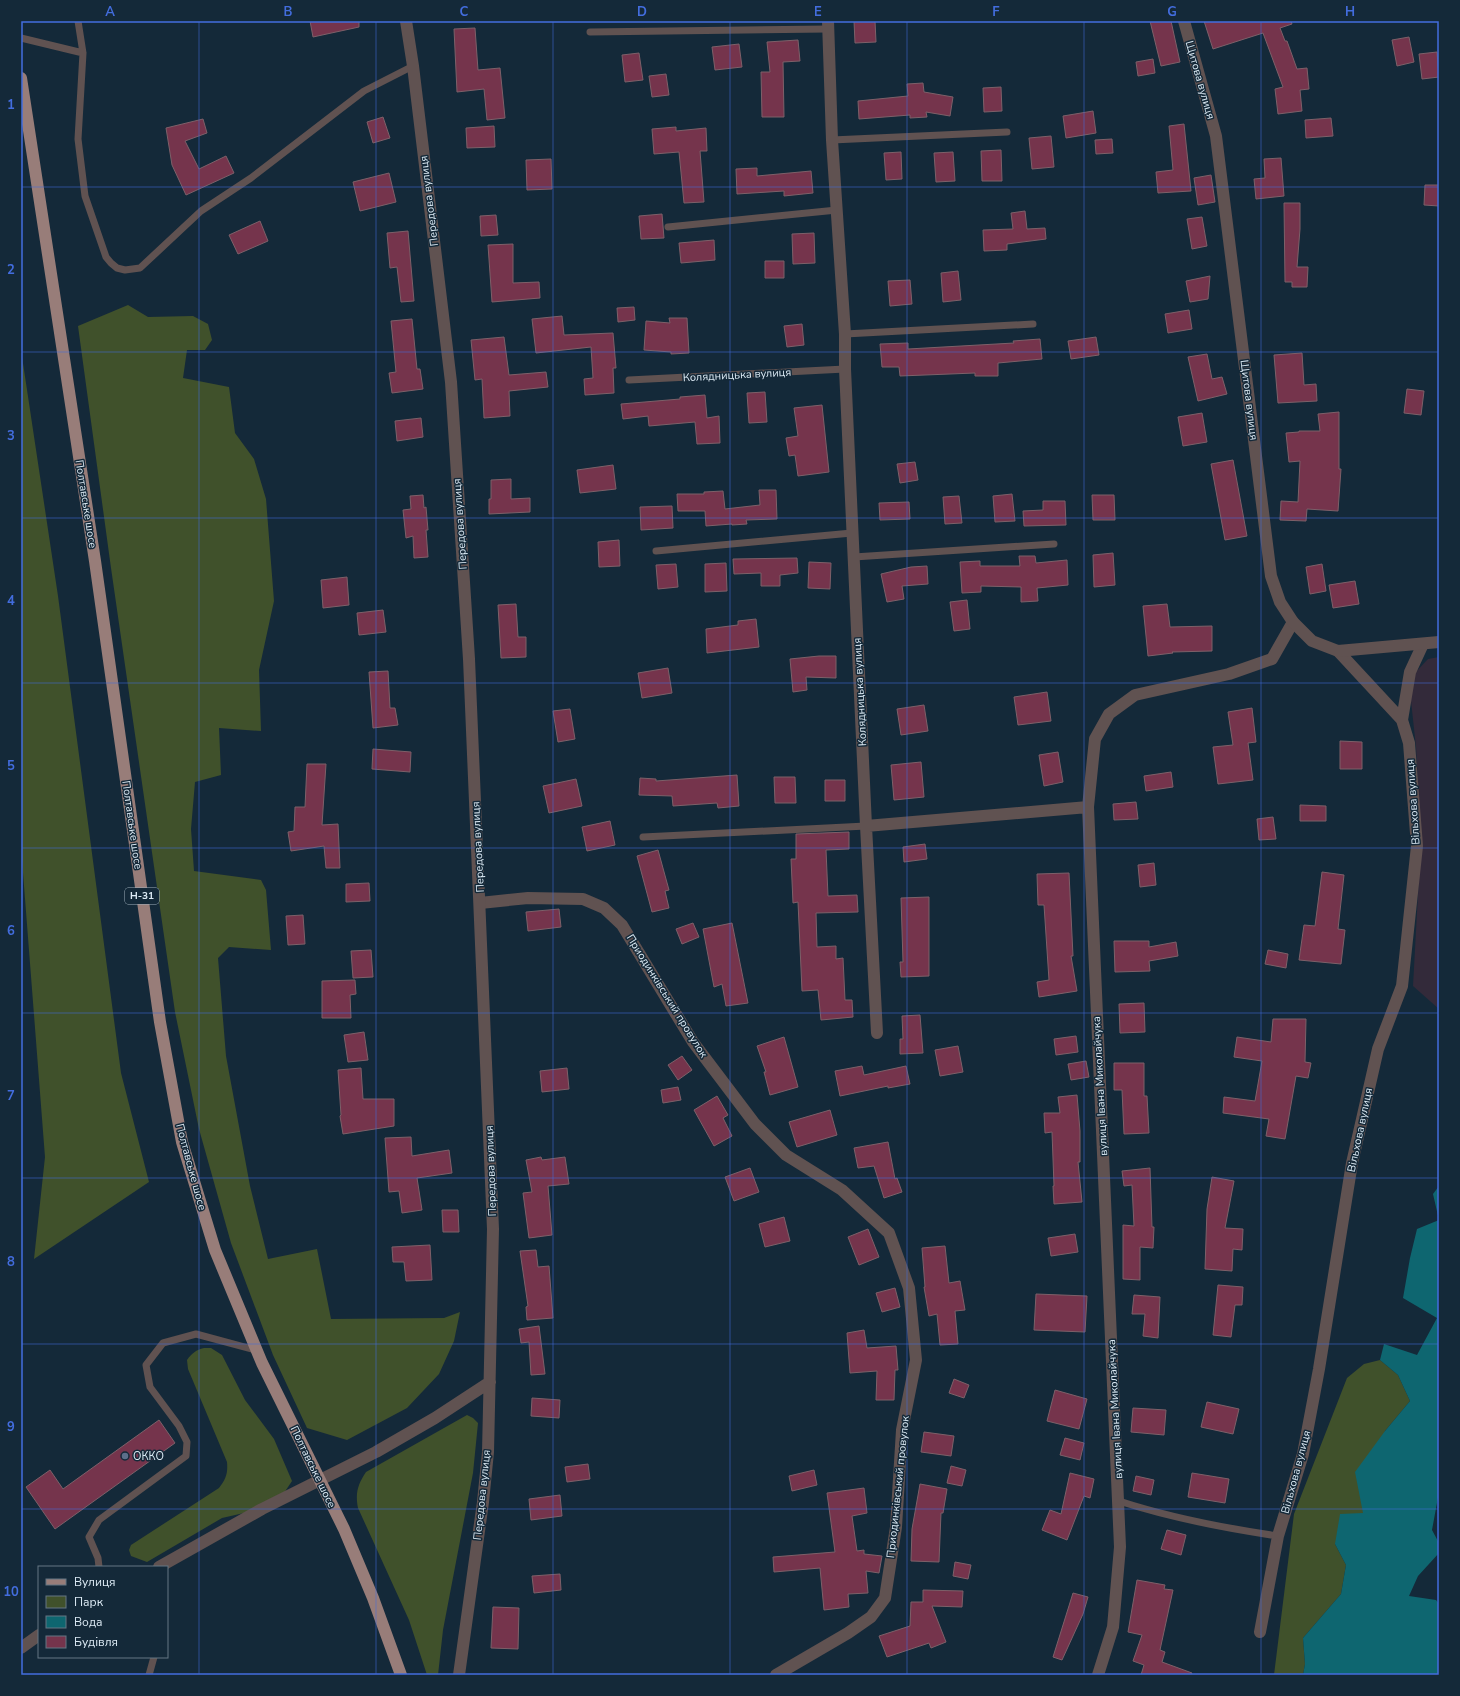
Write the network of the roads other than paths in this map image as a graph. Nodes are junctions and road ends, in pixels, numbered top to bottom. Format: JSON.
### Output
{"nodes":[{"id":1,"x":78,"y":21,"type":"edge"},
{"id":2,"x":406,"y":21,"type":"edge"},
{"id":3,"x":1184,"y":21,"type":"edge"},
{"id":4,"x":828,"y":25,"type":"edge"},
{"id":5,"x":590,"y":32,"type":"dead end"},
{"id":6,"x":21,"y":38,"type":"edge"},
{"id":7,"x":83,"y":53,"type":"junction"},
{"id":8,"x":413,"y":66,"type":"junction"},
{"id":9,"x":21,"y":78,"type":"edge"},
{"id":10,"x":1007,"y":132,"type":"dead end"},
{"id":11,"x":832,"y":140,"type":"junction"},
{"id":12,"x":837,"y":210,"type":"junction"},
{"id":13,"x":668,"y":227,"type":"dead end"},
{"id":14,"x":1034,"y":324,"type":"dead end"},
{"id":15,"x":845,"y":334,"type":"junction"},
{"id":16,"x":845,"y":369,"type":"junction"},
{"id":17,"x":629,"y":380,"type":"dead end"},
{"id":18,"x":852,"y":533,"type":"junction"},
{"id":19,"x":1054,"y":544,"type":"dead end"},
{"id":20,"x":656,"y":551,"type":"dead end"},
{"id":21,"x":854,"y":557,"type":"junction"},
{"id":22,"x":1293,"y":622,"type":"junction"},
{"id":23,"x":1439,"y":642,"type":"edge"},
{"id":24,"x":1423,"y":644,"type":"junction"},
{"id":25,"x":1338,"y":651,"type":"junction"},
{"id":26,"x":1402,"y":720,"type":"junction"},
{"id":27,"x":1088,"y":807,"type":"junction"},
{"id":28,"x":866,"y":826,"type":"junction"},
{"id":29,"x":643,"y":836,"type":"dead end"},
{"id":30,"x":480,"y":903,"type":"junction"},
{"id":31,"x":877,"y":1033,"type":"dead end"},
{"id":32,"x":256,"y":1350,"type":"junction"},
{"id":33,"x":490,"y":1382,"type":"junction"},
{"id":34,"x":319,"y":1480,"type":"junction"},
{"id":35,"x":1119,"y":1501,"type":"junction"},
{"id":36,"x":1278,"y":1536,"type":"junction"},
{"id":37,"x":99,"y":1566,"type":"edge"},
{"id":38,"x":161,"y":1566,"type":"edge"},
{"id":39,"x":1260,"y":1632,"type":"dead end"},
{"id":40,"x":38,"y":1637,"type":"edge"},
{"id":41,"x":21,"y":1648,"type":"edge"},
{"id":42,"x":154,"y":1658,"type":"edge"},
{"id":43,"x":149,"y":1675,"type":"edge"},
{"id":44,"x":401,"y":1675,"type":"edge"},
{"id":45,"x":459,"y":1675,"type":"edge"},
{"id":46,"x":776,"y":1675,"type":"edge"},
{"id":47,"x":1098,"y":1675,"type":"edge"}],
"edges":[{"from":1,"to":7,"type":"lane"},
{"from":2,"to":8,"type":"street","name":"Передова вулиця"},
{"from":3,"to":22,"type":"street","name":"Щитова вулиця"},
{"from":4,"to":5,"type":"lane","name":"Колядницька вулиця"},
{"from":4,"to":11,"type":"street","name":"Колядницька вулиця"},
{"from":6,"to":7,"type":"lane"},
{"from":7,"to":8,"type":"lane"},
{"from":8,"to":30,"type":"street","name":"Передова вулиця"},
{"from":9,"to":32,"type":"main road","name":"Полтавське шосе","number":"Н-31"},
{"from":10,"to":11,"type":"lane"},
{"from":11,"to":12,"type":"street","name":"Колядницька вулиця"},
{"from":12,"to":13,"type":"lane"},
{"from":12,"to":15,"type":"street","name":"Колядницька вулиця"},
{"from":14,"to":15,"type":"lane"},
{"from":15,"to":16,"type":"street","name":"Колядницька вулиця"},
{"from":16,"to":17,"type":"lane","name":"Колядницька вулиця"},
{"from":16,"to":18,"type":"street","name":"Колядницька вулиця"},
{"from":18,"to":20,"type":"lane"},
{"from":18,"to":21,"type":"street","name":"Колядницька вулиця"},
{"from":19,"to":21,"type":"lane"},
{"from":21,"to":28,"type":"street","name":"Колядницька вулиця"},
{"from":22,"to":25,"type":"street","name":"Щитова вулиця"},
{"from":22,"to":27,"type":"street","name":"вулиця Івана Миколайчука"},
{"from":23,"to":24,"type":"street","name":"Щитова вулиця"},
{"from":24,"to":25,"type":"street","name":"Щитова вулиця"},
{"from":24,"to":26,"type":"street"},
{"from":25,"to":26,"type":"street","name":"Вільхова вулиця"},
{"from":26,"to":36,"type":"street","name":"Вільхова вулиця"},
{"from":27,"to":28,"type":"street"},
{"from":27,"to":35,"type":"street","name":"вулиця Івана Миколайчука"},
{"from":28,"to":29,"type":"lane"},
{"from":28,"to":31,"type":"street","name":"Колядницька вулиця"},
{"from":30,"to":33,"type":"street","name":"Передова вулиця"},
{"from":30,"to":46,"type":"street","name":"Приодинківський провулок"},
{"from":32,"to":34,"type":"main road","name":"Полтавське шосе","number":"Н-31"},
{"from":32,"to":37,"type":"lane"},
{"from":33,"to":34,"type":"street"},
{"from":33,"to":45,"type":"street","name":"Передова вулиця"},
{"from":34,"to":38,"type":"street"},
{"from":34,"to":44,"type":"main road","name":"Полтавське шосе","number":"Н-31"},
{"from":35,"to":36,"type":"lane"},
{"from":35,"to":47,"type":"street","name":"вулиця Івана Миколайчука"},
{"from":36,"to":39,"type":"street","name":"Вільхова вулиця"},
{"from":40,"to":41,"type":"street"},
{"from":42,"to":43,"type":"lane"}]}
